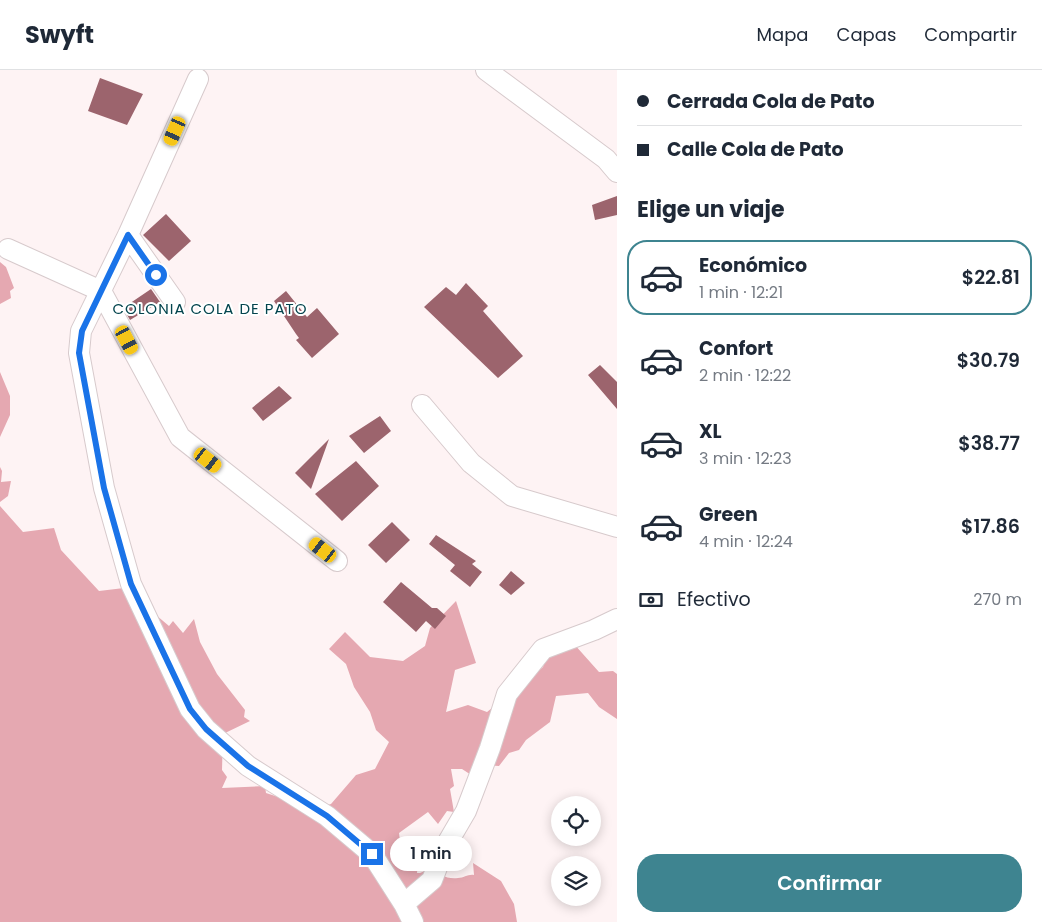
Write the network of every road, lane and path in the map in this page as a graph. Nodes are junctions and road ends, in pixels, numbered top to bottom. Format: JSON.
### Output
{"nodes":[{"id":1,"x":486,"y":70,"type":"edge"},
{"id":2,"x":198,"y":80,"type":"dead end"},
{"id":3,"x":617,"y":172,"type":"edge"},
{"id":4,"x":128,"y":235,"type":"junction"},
{"id":5,"x":8,"y":249,"type":"dead end"},
{"id":6,"x":100,"y":291,"type":"junction"},
{"id":7,"x":175,"y":302,"type":"dead end"},
{"id":8,"x":422,"y":405,"type":"dead end"},
{"id":9,"x":617,"y":527,"type":"edge"},
{"id":10,"x":337,"y":561,"type":"dead end"},
{"id":11,"x":617,"y":619,"type":"edge"},
{"id":12,"x":404,"y":904,"type":"junction"},
{"id":13,"x":413,"y":922,"type":"edge"}],
"edges":[{"from":1,"to":3,"type":"street"},
{"from":2,"to":4,"type":"street"},
{"from":4,"to":6,"type":"street"},
{"from":4,"to":7,"type":"street"},
{"from":5,"to":6,"type":"street"},
{"from":6,"to":10,"type":"street"},
{"from":6,"to":12,"type":"street"},
{"from":8,"to":9,"type":"street"},
{"from":11,"to":12,"type":"street"},
{"from":12,"to":13,"type":"street"}]}
